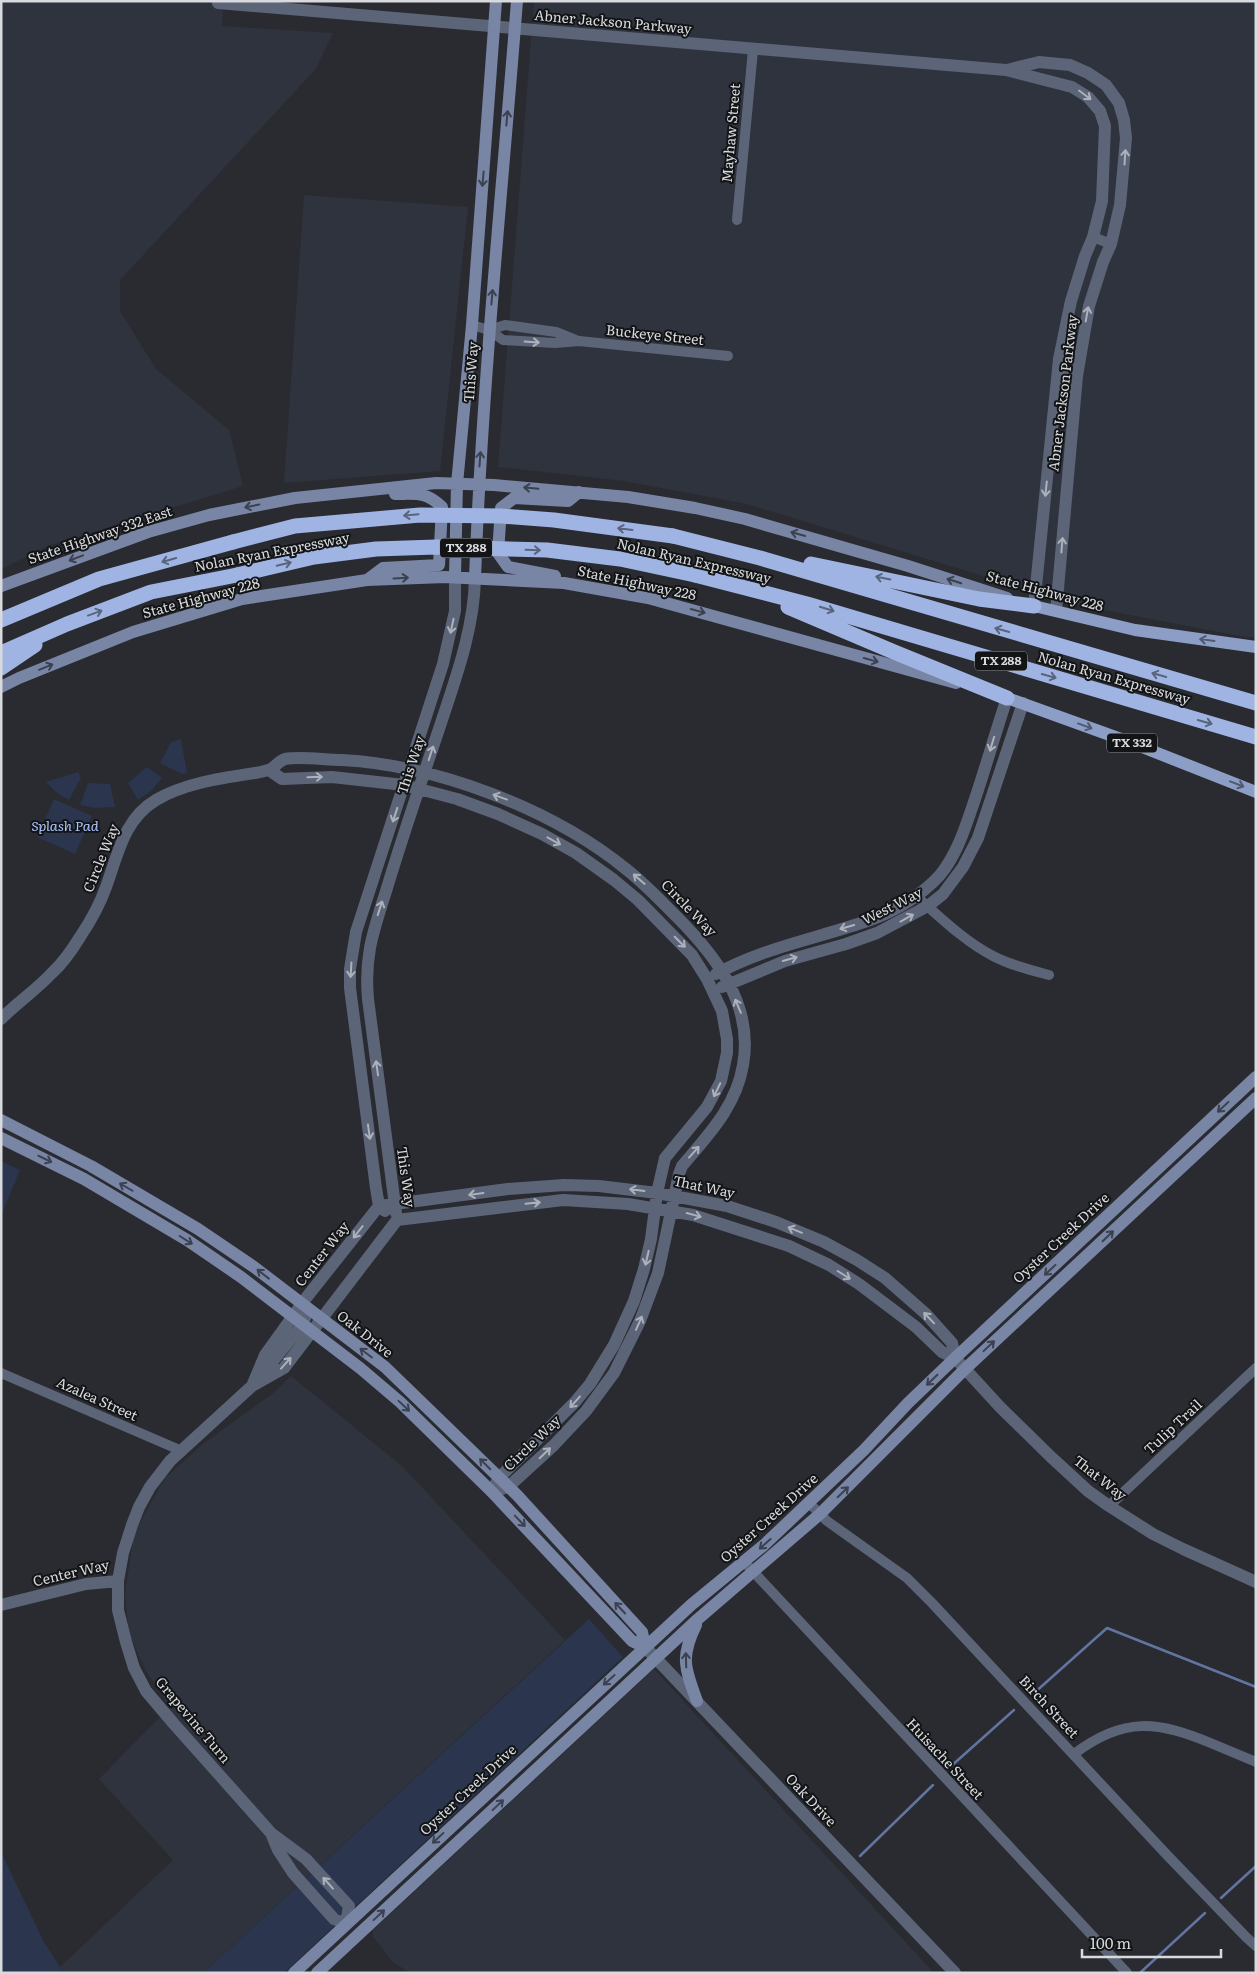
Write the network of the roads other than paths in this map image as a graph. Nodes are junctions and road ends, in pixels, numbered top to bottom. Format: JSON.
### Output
{"nodes":[{"id":1,"x":496,"y":1,"type":"edge"},
{"id":2,"x":517,"y":1,"type":"edge"},
{"id":3,"x":218,"y":3,"type":"dead end"},
{"id":4,"x":494,"y":26,"type":"junction"},
{"id":5,"x":515,"y":28,"type":"junction"},
{"id":6,"x":753,"y":50,"type":"junction"},
{"id":7,"x":1070,"y":65,"type":"junction"},
{"id":8,"x":1006,"y":70,"type":"junction"},
{"id":9,"x":1063,"y":85,"type":"junction"},
{"id":10,"x":486,"y":140,"type":"junction"},
{"id":11,"x":505,"y":141,"type":"junction"},
{"id":12,"x":737,"y":220,"type":"dead end"},
{"id":13,"x":1093,"y":237,"type":"junction"},
{"id":14,"x":1111,"y":244,"type":"junction"},
{"id":15,"x":472,"y":325,"type":"junction"},
{"id":16,"x":489,"y":330,"type":"junction"},
{"id":17,"x":728,"y":356,"type":"dead end"},
{"id":18,"x":1058,"y":375,"type":"junction"},
{"id":19,"x":1077,"y":376,"type":"junction"},
{"id":20,"x":457,"y":484,"type":"junction"},
{"id":21,"x":478,"y":484,"type":"junction"},
{"id":22,"x":379,"y":488,"type":"junction"},
{"id":23,"x":579,"y":492,"type":"junction"},
{"id":24,"x":209,"y":515,"type":"joint"},
{"id":25,"x":760,"y":558,"type":"junction"},
{"id":26,"x":1038,"y":572,"type":"junction"},
{"id":27,"x":1060,"y":572,"type":"junction"},
{"id":28,"x":455,"y":577,"type":"junction"},
{"id":29,"x":475,"y":578,"type":"junction"},
{"id":30,"x":99,"y":579,"type":"junction"},
{"id":31,"x":367,"y":580,"type":"junction"},
{"id":32,"x":564,"y":584,"type":"junction"},
{"id":33,"x":1,"y":586,"type":"edge"},
{"id":34,"x":746,"y":588,"type":"junction"},
{"id":35,"x":1034,"y":606,"type":"junction"},
{"id":36,"x":1,"y":609,"type":"edge"},
{"id":37,"x":1056,"y":611,"type":"junction"},
{"id":38,"x":1,"y":620,"type":"edge"},
{"id":39,"x":67,"y":624,"type":"junction"},
{"id":40,"x":1256,"y":647,"type":"edge"},
{"id":41,"x":1,"y":653,"type":"edge"},
{"id":42,"x":1,"y":668,"type":"edge"},
{"id":43,"x":1,"y":687,"type":"edge"},
{"id":44,"x":1006,"y":698,"type":"junction"},
{"id":45,"x":1023,"y":703,"type":"junction"},
{"id":46,"x":1256,"y":703,"type":"edge"},
{"id":47,"x":1256,"y":736,"type":"edge"},
{"id":48,"x":987,"y":763,"type":"junction"},
{"id":49,"x":1002,"y":768,"type":"junction"},
{"id":50,"x":270,"y":770,"type":"junction"},
{"id":51,"x":409,"y":770,"type":"junction"},
{"id":52,"x":424,"y":774,"type":"junction"},
{"id":53,"x":404,"y":785,"type":"junction"},
{"id":54,"x":419,"y":788,"type":"junction"},
{"id":55,"x":1256,"y":792,"type":"edge"},
{"id":56,"x":958,"y":846,"type":"junction"},
{"id":57,"x":971,"y":854,"type":"junction"},
{"id":58,"x":916,"y":896,"type":"junction"},
{"id":59,"x":928,"y":906,"type":"junction"},
{"id":60,"x":870,"y":920,"type":"junction"},
{"id":61,"x":877,"y":933,"type":"junction"},
{"id":62,"x":722,"y":971,"type":"junction"},
{"id":63,"x":1049,"y":975,"type":"dead end"},
{"id":64,"x":707,"y":979,"type":"junction"},
{"id":65,"x":728,"y":984,"type":"junction"},
{"id":66,"x":713,"y":991,"type":"junction"},
{"id":67,"x":1,"y":1019,"type":"edge"},
{"id":68,"x":1256,"y":1077,"type":"edge"},
{"id":69,"x":1256,"y":1098,"type":"edge"},
{"id":70,"x":1,"y":1120,"type":"edge"},
{"id":71,"x":1,"y":1138,"type":"edge"},
{"id":72,"x":656,"y":1193,"type":"junction"},
{"id":73,"x":674,"y":1195,"type":"junction"},
{"id":74,"x":395,"y":1204,"type":"junction"},
{"id":75,"x":379,"y":1206,"type":"junction"},
{"id":76,"x":655,"y":1207,"type":"junction"},
{"id":77,"x":671,"y":1210,"type":"junction"},
{"id":78,"x":397,"y":1220,"type":"junction"},
{"id":79,"x":885,"y":1278,"type":"junction"},
{"id":80,"x":880,"y":1298,"type":"junction"},
{"id":81,"x":302,"y":1304,"type":"junction"},
{"id":82,"x":322,"y":1319,"type":"junction"},
{"id":83,"x":303,"y":1324,"type":"junction"},
{"id":84,"x":955,"y":1358,"type":"junction"},
{"id":85,"x":1256,"y":1368,"type":"edge"},
{"id":86,"x":965,"y":1369,"type":"junction"},
{"id":87,"x":1,"y":1373,"type":"edge"},
{"id":88,"x":252,"y":1386,"type":"junction"},
{"id":89,"x":182,"y":1451,"type":"junction"},
{"id":90,"x":499,"y":1478,"type":"junction"},
{"id":91,"x":508,"y":1487,"type":"junction"},
{"id":92,"x":492,"y":1492,"type":"junction"},
{"id":93,"x":809,"y":1503,"type":"junction"},
{"id":94,"x":1109,"y":1506,"type":"junction"},
{"id":95,"x":820,"y":1514,"type":"junction"},
{"id":96,"x":744,"y":1562,"type":"junction"},
{"id":97,"x":754,"y":1573,"type":"junction"},
{"id":98,"x":1255,"y":1580,"type":"edge"},
{"id":99,"x":118,"y":1581,"type":"junction"},
{"id":100,"x":1,"y":1605,"type":"edge"},
{"id":101,"x":698,"y":1619,"type":"junction"},
{"id":102,"x":645,"y":1647,"type":"junction"},
{"id":103,"x":656,"y":1659,"type":"junction"},
{"id":104,"x":697,"y":1701,"type":"junction"},
{"id":105,"x":1074,"y":1754,"type":"junction"},
{"id":106,"x":1256,"y":1762,"type":"edge"},
{"id":107,"x":271,"y":1833,"type":"junction"},
{"id":108,"x":346,"y":1924,"type":"junction"},
{"id":109,"x":1256,"y":1946,"type":"edge"},
{"id":110,"x":294,"y":1973,"type":"edge"},
{"id":111,"x":317,"y":1973,"type":"edge"},
{"id":112,"x":955,"y":1973,"type":"edge"},
{"id":113,"x":1127,"y":1973,"type":"edge"}],
"edges":[{"from":1,"to":4,"type":"main road","name":"This Way"},
{"from":2,"to":5,"type":"main road","name":"This Way"},
{"from":3,"to":4,"type":"street","name":"Abner Jackson Parkway"},
{"from":4,"to":5,"type":"street","name":"Abner Jackson Parkway"},
{"from":4,"to":10,"type":"main road","name":"This Way"},
{"from":5,"to":6,"type":"street","name":"Abner Jackson Parkway"},
{"from":11,"to":5,"type":"main road","name":"This Way","one_way":true},
{"from":6,"to":8,"type":"street","name":"Abner Jackson Parkway"},
{"from":6,"to":12,"type":"street","name":"Mayhaw Street"},
{"from":7,"to":8,"type":"street","name":"Abner Jackson Parkway"},
{"from":7,"to":9,"type":"street"},
{"from":14,"to":7,"type":"street","name":"Abner Jackson Parkway","one_way":true},
{"from":8,"to":9,"type":"street","name":"Abner Jackson Parkway"},
{"from":9,"to":13,"type":"street","name":"Abner Jackson Parkway","one_way":true},
{"from":10,"to":11,"type":"main road"},
{"from":10,"to":15,"type":"main road","name":"This Way","one_way":true},
{"from":16,"to":11,"type":"main road","name":"This Way","one_way":true},
{"from":13,"to":14,"type":"street"},
{"from":13,"to":18,"type":"street","name":"Abner Jackson Parkway"},
{"from":19,"to":14,"type":"street","name":"Abner Jackson Parkway","one_way":true},
{"from":15,"to":16,"type":"street","name":"Buckeye Street"},
{"from":15,"to":20,"type":"main road","name":"This Way"},
{"from":16,"to":17,"type":"street","name":"Buckeye Street"},
{"from":21,"to":16,"type":"main road","name":"This Way","one_way":true},
{"from":18,"to":19,"type":"street"},
{"from":18,"to":26,"type":"street","name":"Abner Jackson Parkway","one_way":true},
{"from":27,"to":19,"type":"street","name":"Abner Jackson Parkway","one_way":true},
{"from":20,"to":21,"type":"main road","name":"State Highway 228"},
{"from":20,"to":22,"type":"main road","name":"State Highway 228"},
{"from":20,"to":28,"type":"main road","name":"This Way"},
{"from":23,"to":21,"type":"main road","name":"State Highway 228","one_way":true},
{"from":21,"to":29,"type":"main road","name":"This Way"},
{"from":22,"to":24,"type":"main road","name":"State Highway 228","one_way":true},
{"from":22,"to":31,"type":"main road"},
{"from":23,"to":32,"type":"main road"},
{"from":35,"to":23,"type":"main road","name":"State Highway 228","one_way":true},
{"from":24,"to":33,"type":"main road","name":"State Highway 332 East","one_way":true},
{"from":25,"to":30,"type":"highway","name":"Nolan Ryan Expressway","number":"TX 288","one_way":true,"bridge":true},
{"from":35,"to":25,"type":"highway","one_way":true},
{"from":46,"to":25,"type":"highway","name":"Nolan Ryan Expressway","number":"TX 288","one_way":true},
{"from":26,"to":27,"type":"street"},
{"from":26,"to":35,"type":"street","name":"Abner Jackson Parkway"},
{"from":27,"to":37,"type":"street","name":"Abner Jackson Parkway"},
{"from":28,"to":29,"type":"main road","name":"State Highway 228"},
{"from":31,"to":28,"type":"main road","name":"State Highway 228","one_way":true},
{"from":28,"to":51,"type":"street","name":"This Way","one_way":true},
{"from":29,"to":32,"type":"main road","name":"State Highway 228"},
{"from":52,"to":29,"type":"street","name":"This Way","one_way":true},
{"from":30,"to":36,"type":"highway"},
{"from":30,"to":38,"type":"highway","name":"Nolan Ryan Expressway","number":"TX 288"},
{"from":43,"to":31,"type":"main road","name":"State Highway 228","one_way":true},
{"from":32,"to":44,"type":"main road","name":"State Highway 228","one_way":true},
{"from":39,"to":34,"type":"highway","name":"Nolan Ryan Expressway","number":"TX 288","one_way":true,"bridge":true},
{"from":34,"to":44,"type":"highway"},
{"from":34,"to":47,"type":"highway","name":"Nolan Ryan Expressway","number":"TX 288","one_way":true},
{"from":35,"to":37,"type":"main road","name":"State Highway 228"},
{"from":40,"to":37,"type":"main road","name":"State Highway 228","one_way":true},
{"from":39,"to":41,"type":"highway","name":"Nolan Ryan Expressway","number":"TX 288"},
{"from":39,"to":42,"type":"highway"},
{"from":44,"to":45,"type":"main road","name":"State Highway 228","number":"TX 332"},
{"from":44,"to":48,"type":"street","name":"West Way","one_way":true},
{"from":45,"to":49,"type":"street","name":"West Way"},
{"from":45,"to":55,"type":"main road","name":"State Highway 228","number":"TX 332","one_way":true},
{"from":48,"to":49,"type":"street"},
{"from":48,"to":56,"type":"street","name":"West Way"},
{"from":49,"to":57,"type":"street","name":"West Way"},
{"from":50,"to":51,"type":"street","name":"Circle Way"},
{"from":50,"to":53,"type":"street","name":"Circle Way","one_way":true},
{"from":50,"to":67,"type":"street","name":"Circle Way"},
{"from":51,"to":52,"type":"street","name":"Circle Way"},
{"from":51,"to":53,"type":"street","name":"This Way"},
{"from":52,"to":54,"type":"street","name":"This Way"},
{"from":62,"to":52,"type":"street","name":"Circle Way","one_way":true},
{"from":53,"to":54,"type":"street","name":"Circle Way"},
{"from":53,"to":75,"type":"street","name":"This Way","one_way":true},
{"from":54,"to":64,"type":"street","name":"Circle Way","one_way":true},
{"from":74,"to":54,"type":"street","name":"This Way","one_way":true},
{"from":56,"to":57,"type":"street"},
{"from":56,"to":58,"type":"street","name":"West Way"},
{"from":57,"to":59,"type":"street","name":"West Way"},
{"from":58,"to":59,"type":"street"},
{"from":58,"to":60,"type":"street","name":"West Way"},
{"from":61,"to":59,"type":"street","name":"West Way","one_way":true},
{"from":59,"to":63,"type":"street"},
{"from":60,"to":61,"type":"street"},
{"from":60,"to":62,"type":"street","name":"West Way","one_way":true},
{"from":65,"to":61,"type":"street","name":"West Way","one_way":true},
{"from":62,"to":64,"type":"street","name":"West Way"},
{"from":62,"to":65,"type":"street","name":"Circle Way"},
{"from":64,"to":66,"type":"street","name":"Circle Way"},
{"from":65,"to":66,"type":"street","name":"West Way"},
{"from":73,"to":65,"type":"street","name":"Circle Way","one_way":true},
{"from":66,"to":72,"type":"street","name":"Circle Way","one_way":true},
{"from":68,"to":84,"type":"main road","name":"Oyster Creek Drive","one_way":true},
{"from":86,"to":69,"type":"main road","one_way":true},
{"from":81,"to":70,"type":"main road","name":"Oak Drive","one_way":true},
{"from":71,"to":83,"type":"main road","name":"Oak Drive","one_way":true},
{"from":72,"to":73,"type":"street","name":"That Way"},
{"from":72,"to":74,"type":"street","name":"That Way","one_way":true},
{"from":72,"to":76,"type":"street","name":"Circle Way"},
{"from":73,"to":77,"type":"street","name":"Circle Way"},
{"from":79,"to":73,"type":"street","name":"That Way","one_way":true},
{"from":74,"to":75,"type":"street"},
{"from":74,"to":78,"type":"street","name":"This Way"},
{"from":75,"to":78,"type":"street","name":"This Way"},
{"from":75,"to":81,"type":"street","name":"Center Way","one_way":true},
{"from":76,"to":77,"type":"street","name":"That Way"},
{"from":78,"to":76,"type":"street","name":"That Way","one_way":true},
{"from":76,"to":90,"type":"street","name":"Circle Way","one_way":true},
{"from":77,"to":80,"type":"street","name":"That Way","one_way":true},
{"from":91,"to":77,"type":"street","name":"Circle Way","one_way":true},
{"from":78,"to":82,"type":"street","name":"Center Way"},
{"from":79,"to":80,"type":"street"},
{"from":84,"to":79,"type":"street","name":"That Way","one_way":true},
{"from":80,"to":84,"type":"street","name":"That Way"},
{"from":81,"to":82,"type":"main road","name":"Oak Drive"},
{"from":81,"to":83,"type":"street","name":"Center Way"},
{"from":82,"to":83,"type":"street","name":"Center Way"},
{"from":90,"to":82,"type":"main road","name":"Oak Drive","one_way":true},
{"from":83,"to":88,"type":"street","name":"Center Way"},
{"from":88,"to":83,"type":"street","name":"Center Way","one_way":true},
{"from":83,"to":92,"type":"main road","name":"Oak Drive","one_way":true},
{"from":84,"to":86,"type":"street","name":"That Way"},
{"from":84,"to":93,"type":"main road","name":"Oyster Creek Drive","one_way":true},
{"from":85,"to":94,"type":"street","name":"Tulip Trail"},
{"from":86,"to":94,"type":"street","name":"That Way"},
{"from":95,"to":86,"type":"main road","one_way":true},
{"from":87,"to":89,"type":"street","name":"Azalea Street"},
{"from":88,"to":89,"type":"street","name":"Center Way"},
{"from":89,"to":99,"type":"street","name":"Center Way"},
{"from":90,"to":91,"type":"main road","name":"Oak Drive"},
{"from":90,"to":92,"type":"street","name":"Circle Way"},
{"from":91,"to":92,"type":"street","name":"Circle Way"},
{"from":102,"to":91,"type":"main road","name":"Oak Drive","one_way":true},
{"from":92,"to":102,"type":"main road","name":"Oak Drive","one_way":true},
{"from":93,"to":95,"type":"street","name":"Birch Street"},
{"from":93,"to":96,"type":"main road","name":"Oyster Creek Drive","one_way":true},
{"from":94,"to":98,"type":"street","name":"That Way"},
{"from":95,"to":97,"type":"main road"},
{"from":95,"to":105,"type":"street","name":"Birch Street"},
{"from":96,"to":97,"type":"street","name":"Huisache Street"},
{"from":96,"to":102,"type":"main road","name":"Oyster Creek Drive"},
{"from":97,"to":101,"type":"main road"},
{"from":97,"to":113,"type":"street","name":"Huisache Street"},
{"from":99,"to":100,"type":"street","name":"Center Way"},
{"from":99,"to":107,"type":"street","name":"Grapevine Turn"},
{"from":101,"to":103,"type":"main road"},
{"from":104,"to":101,"type":"main road","one_way":true},
{"from":102,"to":103,"type":"street","name":"Oak Drive"},
{"from":102,"to":108,"type":"main road","name":"Oyster Creek Drive","one_way":true},
{"from":103,"to":104,"type":"street","name":"Oak Drive"},
{"from":111,"to":103,"type":"main road","one_way":true},
{"from":104,"to":112,"type":"street","name":"Oak Drive"},
{"from":105,"to":106,"type":"street"},
{"from":105,"to":109,"type":"street","name":"Birch Street"},
{"from":107,"to":108,"type":"street","name":"Grapevine Turn"},
{"from":108,"to":107,"type":"street","name":"Grapevine Turn","one_way":true},
{"from":108,"to":110,"type":"main road","name":"Oyster Creek Drive"}]}
